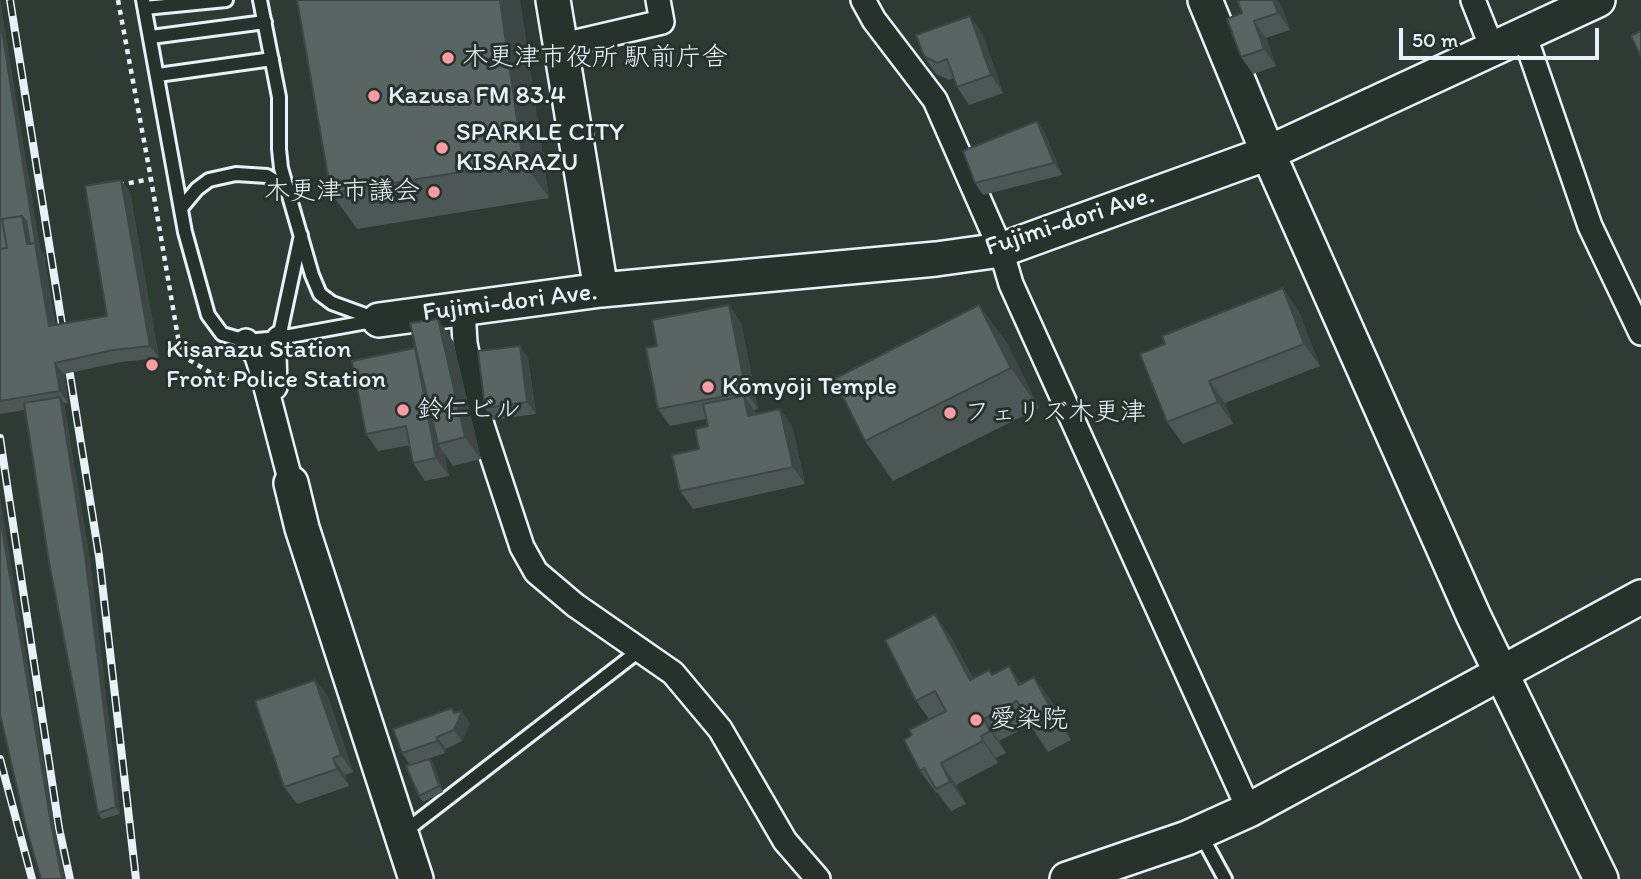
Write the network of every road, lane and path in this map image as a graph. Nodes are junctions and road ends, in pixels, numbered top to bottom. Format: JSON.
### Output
{"nodes":[{"id":1,"x":226,"y":0,"type":"edge"},
{"id":2,"x":260,"y":0,"type":"edge"},
{"id":3,"x":553,"y":0,"type":"edge"},
{"id":4,"x":658,"y":0,"type":"edge"},
{"id":5,"x":863,"y":0,"type":"edge"},
{"id":6,"x":1205,"y":0,"type":"edge"},
{"id":7,"x":1473,"y":0,"type":"edge"},
{"id":8,"x":1598,"y":0,"type":"edge"},
{"id":9,"x":144,"y":4,"type":"edge"},
{"id":10,"x":265,"y":22,"type":"junction"},
{"id":11,"x":1524,"y":34,"type":"junction"},
{"id":12,"x":150,"y":37,"type":"junction"},
{"id":13,"x":559,"y":46,"type":"junction"},
{"id":14,"x":1492,"y":48,"type":"junction"},
{"id":15,"x":272,"y":59,"type":"junction"},
{"id":16,"x":158,"y":75,"type":"junction"},
{"id":17,"x":1268,"y":153,"type":"junction"},
{"id":18,"x":152,"y":179,"type":"dead end"},
{"id":19,"x":112,"y":187,"type":"edge"},
{"id":20,"x":289,"y":190,"type":"junction"},
{"id":21,"x":182,"y":207,"type":"junction"},
{"id":22,"x":301,"y":234,"type":"junction"},
{"id":23,"x":1001,"y":250,"type":"junction"},
{"id":24,"x":601,"y":290,"type":"junction"},
{"id":25,"x":463,"y":309,"type":"junction"},
{"id":26,"x":379,"y":320,"type":"junction"},
{"id":27,"x":1641,"y":333,"type":"edge"},
{"id":28,"x":279,"y":338,"type":"junction"},
{"id":29,"x":246,"y":341,"type":"junction"},
{"id":30,"x":291,"y":483,"type":"junction"},
{"id":31,"x":1641,"y":597,"type":"edge"},
{"id":32,"x":640,"y":650,"type":"junction"},
{"id":33,"x":1501,"y":672,"type":"junction"},
{"id":34,"x":1249,"y":810,"type":"junction"},
{"id":35,"x":1199,"y":832,"type":"junction"},
{"id":36,"x":401,"y":834,"type":"junction"},
{"id":37,"x":416,"y":879,"type":"edge"},
{"id":38,"x":818,"y":879,"type":"edge"},
{"id":39,"x":1067,"y":879,"type":"edge"},
{"id":40,"x":1225,"y":879,"type":"edge"},
{"id":41,"x":1601,"y":879,"type":"edge"}],
"edges":[{"from":1,"to":9,"type":"lane"},
{"from":2,"to":10,"type":"lane"},
{"from":3,"to":13,"type":"street"},
{"from":4,"to":13,"type":"street"},
{"from":5,"to":23,"type":"street"},
{"from":6,"to":17,"type":"street"},
{"from":7,"to":14,"type":"street"},
{"from":8,"to":11,"type":"street","name":"Fujimi-dori Ave."},
{"from":9,"to":12,"type":"lane"},
{"from":10,"to":12,"type":"lane"},
{"from":10,"to":15,"type":"lane"},
{"from":11,"to":14,"type":"street","name":"Fujimi-dori Ave."},
{"from":11,"to":27,"type":"street"},
{"from":12,"to":16,"type":"lane"},
{"from":13,"to":24,"type":"street"},
{"from":14,"to":17,"type":"street","name":"Fujimi-dori Ave."},
{"from":15,"to":16,"type":"lane"},
{"from":15,"to":20,"type":"lane"},
{"from":16,"to":21,"type":"lane"},
{"from":17,"to":23,"type":"street","name":"Fujimi-dori Ave."},
{"from":17,"to":33,"type":"street"},
{"from":18,"to":19,"type":"path"},
{"from":20,"to":21,"type":"lane"},
{"from":20,"to":22,"type":"lane"},
{"from":21,"to":29,"type":"lane"},
{"from":22,"to":26,"type":"lane"},
{"from":22,"to":28,"type":"lane"},
{"from":23,"to":24,"type":"street","name":"Fujimi-dori Ave."},
{"from":23,"to":34,"type":"street"},
{"from":24,"to":25,"type":"street","name":"Fujimi-dori Ave."},
{"from":25,"to":26,"type":"street","name":"Fujimi-dori Ave."},
{"from":25,"to":32,"type":"street"},
{"from":26,"to":28,"type":"lane"},
{"from":28,"to":29,"type":"lane"},
{"from":28,"to":30,"type":"street"},
{"from":29,"to":30,"type":"street"},
{"from":30,"to":36,"type":"street"},
{"from":31,"to":33,"type":"street"},
{"from":32,"to":36,"type":"lane"},
{"from":32,"to":38,"type":"street"},
{"from":33,"to":34,"type":"street"},
{"from":33,"to":41,"type":"street"},
{"from":34,"to":35,"type":"street"},
{"from":35,"to":39,"type":"street"},
{"from":35,"to":40,"type":"lane"},
{"from":36,"to":37,"type":"street"}]}
